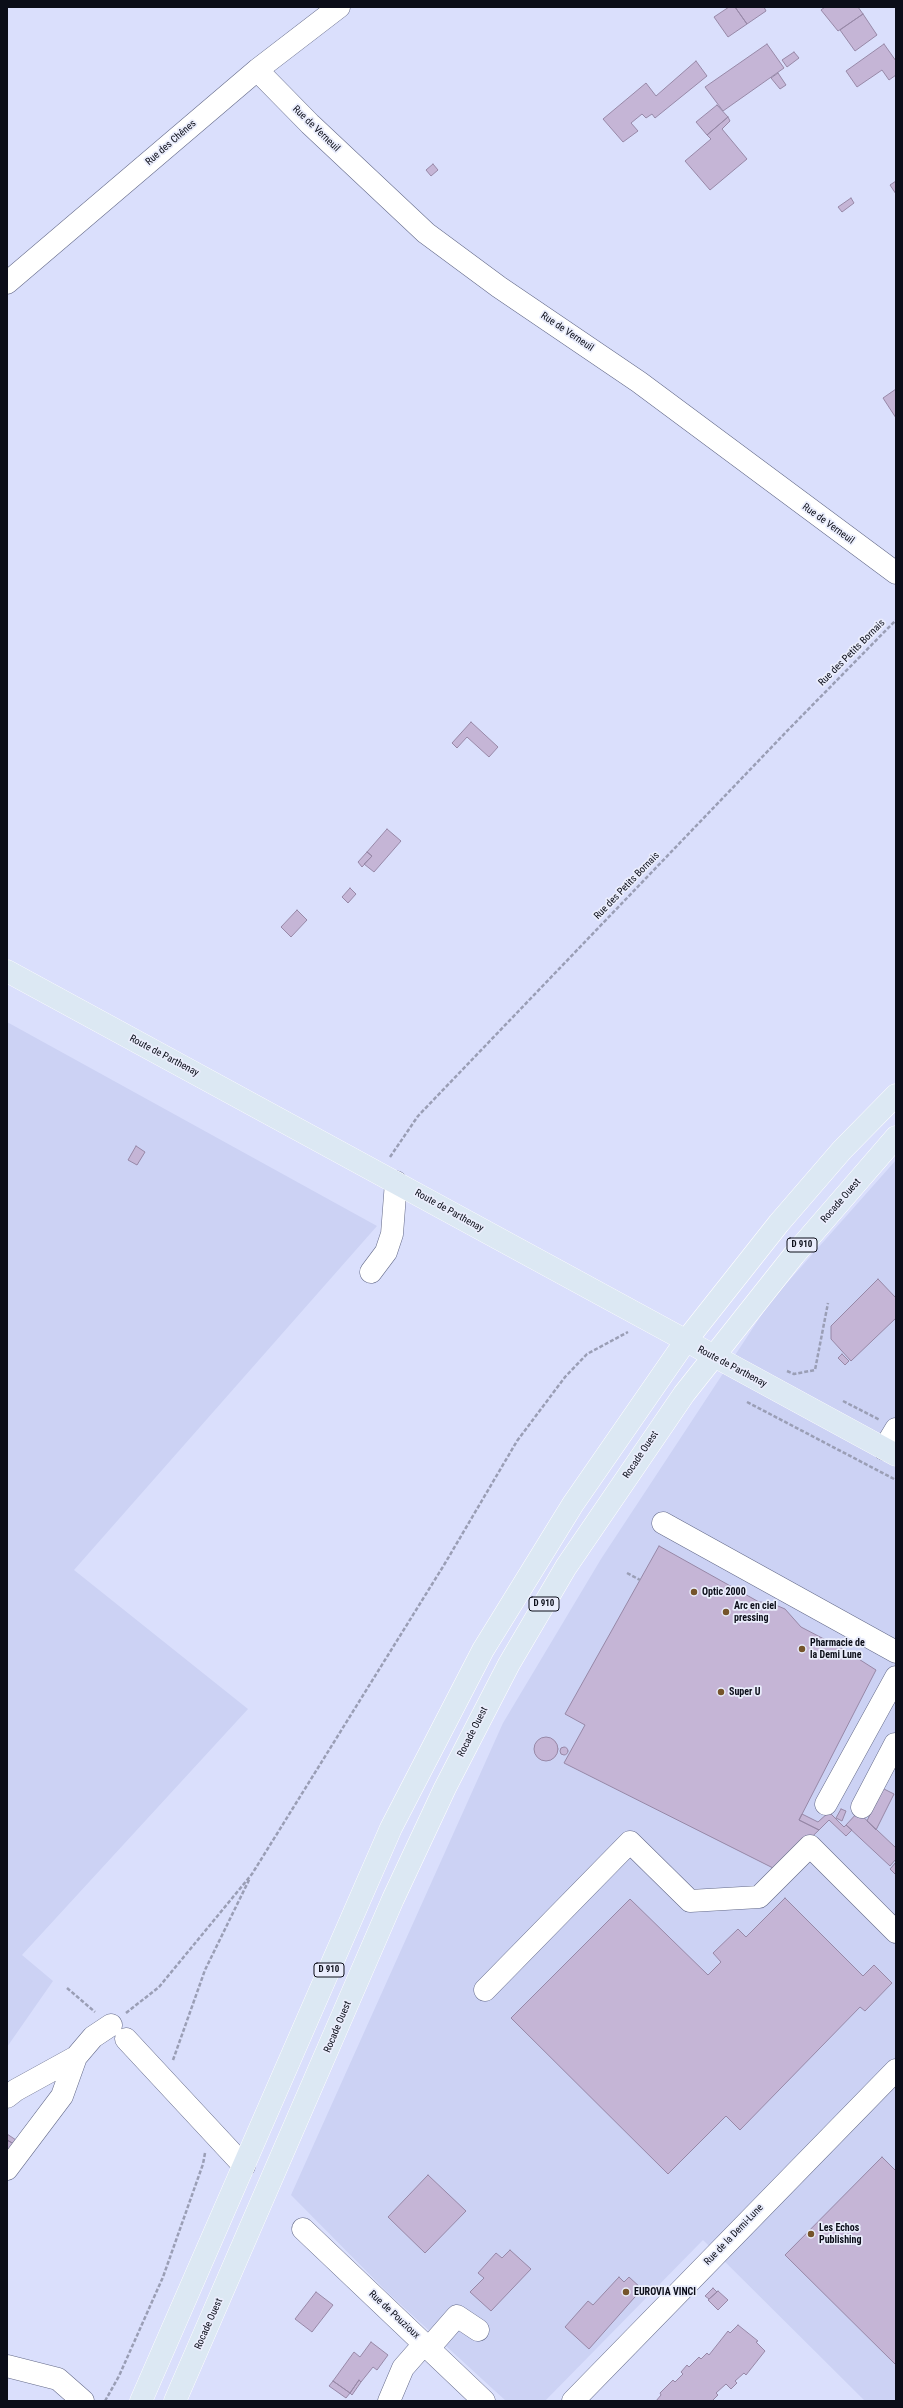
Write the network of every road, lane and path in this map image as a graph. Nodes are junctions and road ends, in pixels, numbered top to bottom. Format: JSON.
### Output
{"nodes":[{"id":1,"x":339,"y":7,"type":"edge"},
{"id":2,"x":257,"y":70,"type":"junction"},
{"id":3,"x":7,"y":283,"type":"edge"},
{"id":4,"x":896,"y":573,"type":"edge"},
{"id":5,"x":896,"y":620,"type":"edge"},
{"id":6,"x":7,"y":971,"type":"edge"},
{"id":7,"x":896,"y":1095,"type":"edge"},
{"id":8,"x":896,"y":1137,"type":"edge"},
{"id":9,"x":389,"y":1177,"type":"junction"},
{"id":10,"x":371,"y":1272,"type":"dead end"},
{"id":11,"x":828,"y":1303,"type":"dead end"},
{"id":12,"x":653,"y":1324,"type":"junction"},
{"id":13,"x":685,"y":1342,"type":"junction"},
{"id":14,"x":712,"y":1356,"type":"junction"},
{"id":15,"x":782,"y":1368,"type":"dead end"},
{"id":16,"x":794,"y":1374,"type":"junction"},
{"id":17,"x":800,"y":1379,"type":"dead end"},
{"id":18,"x":841,"y":1400,"type":"dead end"},
{"id":19,"x":747,"y":1402,"type":"dead end"},
{"id":20,"x":889,"y":1426,"type":"edge"},
{"id":21,"x":891,"y":1454,"type":"edge"},
{"id":22,"x":896,"y":1480,"type":"edge"},
{"id":23,"x":663,"y":1523,"type":"dead end"},
{"id":24,"x":628,"y":1572,"type":"dead end"},
{"id":25,"x":640,"y":1580,"type":"dead end"},
{"id":26,"x":896,"y":1652,"type":"edge"},
{"id":27,"x":896,"y":1677,"type":"edge"},
{"id":28,"x":867,"y":1729,"type":"junction"},
{"id":29,"x":896,"y":1744,"type":"edge"},
{"id":30,"x":826,"y":1804,"type":"dead end"},
{"id":31,"x":862,"y":1806,"type":"dead end"},
{"id":32,"x":252,"y":1874,"type":"junction"},
{"id":33,"x":896,"y":1932,"type":"edge"},
{"id":34,"x":485,"y":1990,"type":"dead end"},
{"id":35,"x":118,"y":2032,"type":"junction"},
{"id":36,"x":76,"y":2057,"type":"junction"},
{"id":37,"x":165,"y":2080,"type":"junction"},
{"id":38,"x":892,"y":2084,"type":"edge"},
{"id":39,"x":7,"y":2097,"type":"edge"},
{"id":40,"x":209,"y":2127,"type":"junction"},
{"id":41,"x":244,"y":2166,"type":"junction"},
{"id":42,"x":7,"y":2168,"type":"edge"},
{"id":43,"x":303,"y":2229,"type":"dead end"},
{"id":44,"x":478,"y":2330,"type":"dead end"},
{"id":45,"x":426,"y":2346,"type":"junction"},
{"id":46,"x":7,"y":2366,"type":"edge"},
{"id":47,"x":83,"y":2401,"type":"edge"},
{"id":48,"x":105,"y":2401,"type":"edge"},
{"id":49,"x":142,"y":2401,"type":"edge"},
{"id":50,"x":176,"y":2401,"type":"edge"},
{"id":51,"x":389,"y":2401,"type":"edge"},
{"id":52,"x":484,"y":2401,"type":"edge"},
{"id":53,"x":573,"y":2401,"type":"edge"}],
"edges":[{"from":1,"to":2,"type":"street","name":"Rue des Chênes"},
{"from":2,"to":3,"type":"street","name":"Rue des Chênes"},
{"from":2,"to":4,"type":"street","name":"Rue de Verneuil"},
{"from":5,"to":9,"type":"path","name":"Rue des Petits Bornais"},
{"from":6,"to":9,"type":"main road","name":"Route de Parthenay"},
{"from":7,"to":13,"type":"main road","number":"D 910"},
{"from":8,"to":14,"type":"main road","name":"Rocade Ouest","number":"D 910"},
{"from":9,"to":10,"type":"street"},
{"from":9,"to":12,"type":"main road","name":"Route de Parthenay"},
{"from":11,"to":16,"type":"path"},
{"from":12,"to":13,"type":"main road","name":"Route de Parthenay"},
{"from":12,"to":32,"type":"path"},
{"from":13,"to":14,"type":"main road","name":"Route de Parthenay"},
{"from":13,"to":41,"type":"main road","number":"D 910"},
{"from":14,"to":21,"type":"main road","name":"Route de Parthenay"},
{"from":14,"to":50,"type":"main road","name":"Rocade Ouest","number":"D 910"},
{"from":15,"to":16,"type":"path"},
{"from":16,"to":17,"type":"path"},
{"from":18,"to":20,"type":"path"},
{"from":19,"to":22,"type":"path"},
{"from":20,"to":21,"type":"street"},
{"from":23,"to":26,"type":"street"},
{"from":24,"to":25,"type":"path"},
{"from":27,"to":28,"type":"street"},
{"from":28,"to":29,"type":"street"},
{"from":28,"to":30,"type":"street"},
{"from":29,"to":31,"type":"street"},
{"from":32,"to":35,"type":"path"},
{"from":32,"to":37,"type":"path"},
{"from":33,"to":34,"type":"street"},
{"from":35,"to":36,"type":"street"},
{"from":35,"to":37,"type":"street"},
{"from":36,"to":39,"type":"street"},
{"from":36,"to":42,"type":"street"},
{"from":37,"to":40,"type":"street"},
{"from":38,"to":53,"type":"street","name":"Rue de la Demi-Lune"},
{"from":40,"to":41,"type":"street"},
{"from":40,"to":48,"type":"path"},
{"from":41,"to":49,"type":"main road","number":"D 910"},
{"from":43,"to":45,"type":"street","name":"Rue de Pouzioux"},
{"from":44,"to":45,"type":"street"},
{"from":45,"to":51,"type":"street"},
{"from":45,"to":52,"type":"street","name":"Rue de Pouzioux"},
{"from":46,"to":47,"type":"street"}]}
